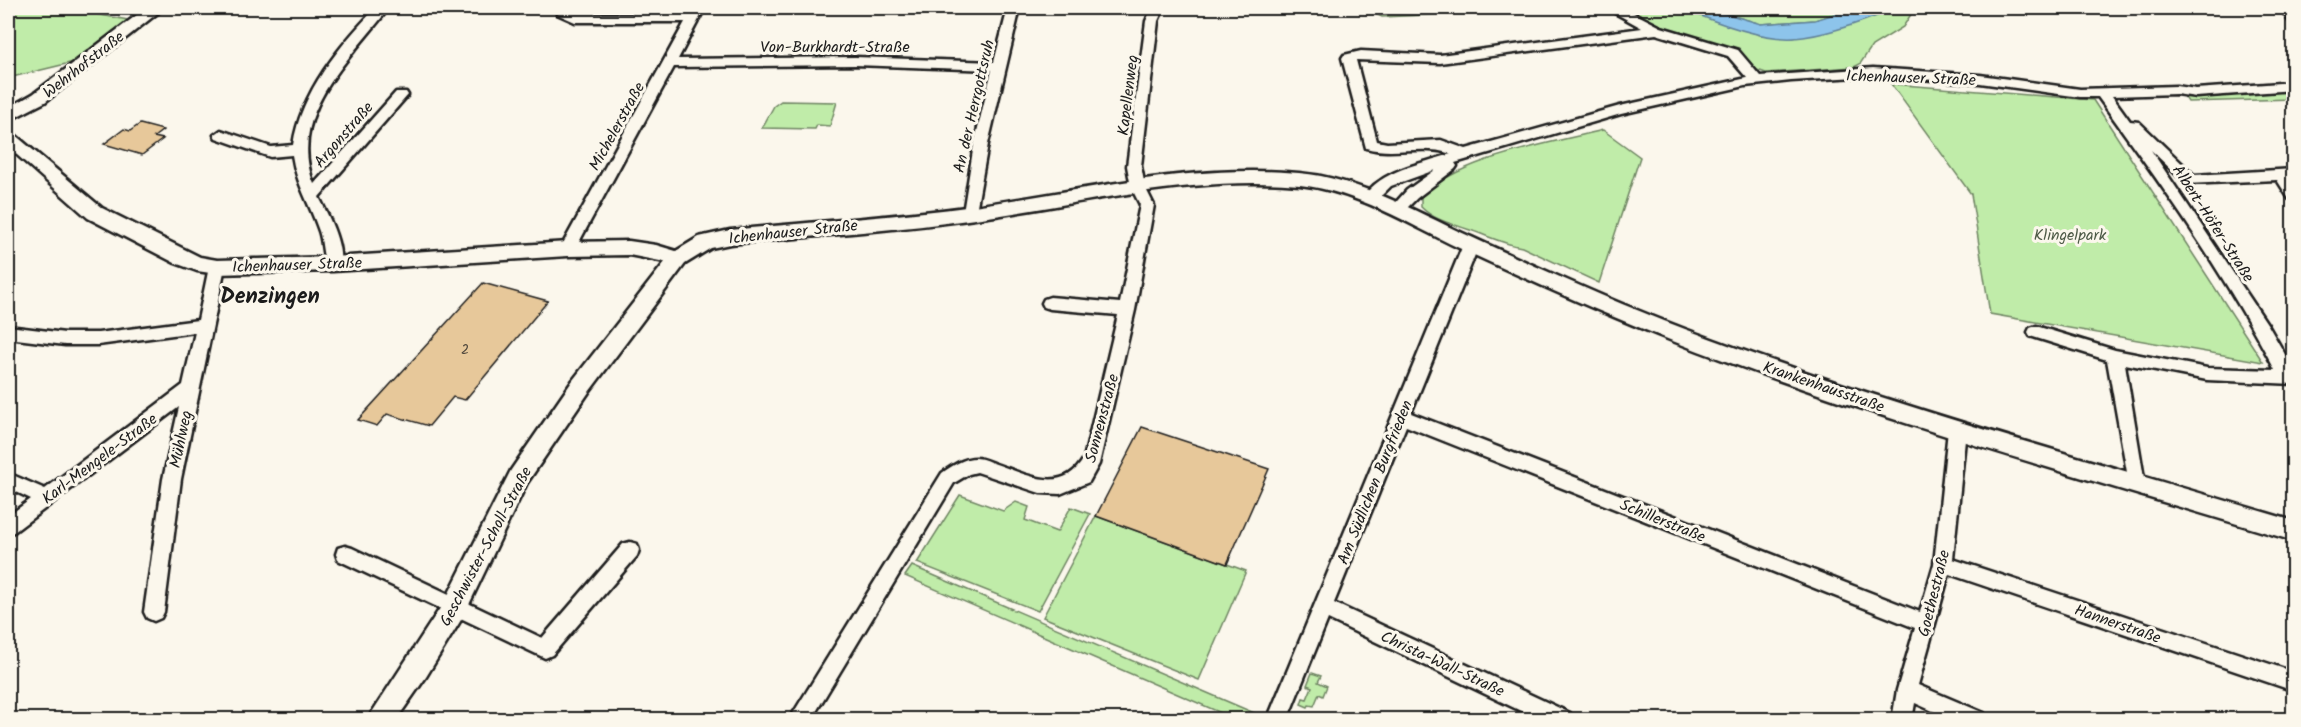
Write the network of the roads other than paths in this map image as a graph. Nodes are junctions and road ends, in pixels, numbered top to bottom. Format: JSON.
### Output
{"nodes":[{"id":1,"x":156,"y":8,"type":"edge"},
{"id":2,"x":383,"y":8,"type":"edge"},
{"id":3,"x":1014,"y":8,"type":"edge"},
{"id":4,"x":1158,"y":8,"type":"edge"},
{"id":5,"x":2286,"y":8,"type":"edge"},
{"id":6,"x":1619,"y":10,"type":"dead end"},
{"id":7,"x":696,"y":13,"type":"edge"},
{"id":8,"x":562,"y":14,"type":"dead end"},
{"id":9,"x":2294,"y":18,"type":"edge"},
{"id":10,"x":1656,"y":30,"type":"junction"},
{"id":11,"x":671,"y":63,"type":"junction"},
{"id":12,"x":998,"y":66,"type":"junction"},
{"id":13,"x":1757,"y":81,"type":"junction"},
{"id":14,"x":2294,"y":86,"type":"edge"},
{"id":15,"x":2103,"y":94,"type":"junction"},
{"id":16,"x":401,"y":95,"type":"dead end"},
{"id":17,"x":2118,"y":113,"type":"junction"},
{"id":18,"x":8,"y":115,"type":"edge"},
{"id":19,"x":221,"y":135,"type":"dead end"},
{"id":20,"x":8,"y":138,"type":"edge"},
{"id":21,"x":300,"y":149,"type":"junction"},
{"id":22,"x":1465,"y":154,"type":"junction"},
{"id":23,"x":2287,"y":175,"type":"edge"},
{"id":24,"x":1138,"y":187,"type":"junction"},
{"id":25,"x":2294,"y":195,"type":"edge"},
{"id":26,"x":312,"y":197,"type":"junction"},
{"id":27,"x":1370,"y":198,"type":"junction"},
{"id":28,"x":1396,"y":210,"type":"junction"},
{"id":29,"x":970,"y":213,"type":"junction"},
{"id":30,"x":1471,"y":245,"type":"junction"},
{"id":31,"x":568,"y":249,"type":"junction"},
{"id":32,"x":678,"y":259,"type":"junction"},
{"id":33,"x":333,"y":264,"type":"junction"},
{"id":34,"x":217,"y":267,"type":"junction"},
{"id":35,"x":1050,"y":303,"type":"dead end"},
{"id":36,"x":1127,"y":310,"type":"junction"},
{"id":37,"x":205,"y":325,"type":"junction"},
{"id":38,"x":8,"y":332,"type":"edge"},
{"id":39,"x":2036,"y":332,"type":"dead end"},
{"id":40,"x":2115,"y":356,"type":"junction"},
{"id":41,"x":2290,"y":377,"type":"edge"},
{"id":42,"x":191,"y":389,"type":"junction"},
{"id":43,"x":1400,"y":416,"type":"junction"},
{"id":44,"x":1957,"y":430,"type":"junction"},
{"id":45,"x":8,"y":480,"type":"edge"},
{"id":46,"x":2136,"y":484,"type":"junction"},
{"id":47,"x":45,"y":497,"type":"junction"},
{"id":48,"x":8,"y":526,"type":"edge"},
{"id":49,"x":2294,"y":531,"type":"edge"},
{"id":50,"x":630,"y":550,"type":"dead end"},
{"id":51,"x":345,"y":554,"type":"dead end"},
{"id":52,"x":1943,"y":564,"type":"junction"},
{"id":53,"x":455,"y":607,"type":"junction"},
{"id":54,"x":1323,"y":607,"type":"junction"},
{"id":55,"x":154,"y":612,"type":"dead end"},
{"id":56,"x":1926,"y":623,"type":"junction"},
{"id":57,"x":2294,"y":682,"type":"edge"},
{"id":58,"x":1907,"y":690,"type":"junction"},
{"id":59,"x":380,"y":720,"type":"edge"},
{"id":60,"x":799,"y":720,"type":"edge"},
{"id":61,"x":1277,"y":720,"type":"edge"},
{"id":62,"x":1563,"y":720,"type":"edge"},
{"id":63,"x":1902,"y":720,"type":"edge"},
{"id":64,"x":1977,"y":720,"type":"edge"}],
"edges":[{"from":1,"to":18,"type":"street","name":"Wehrhofstraße"},
{"from":2,"to":21,"type":"street"},
{"from":3,"to":12,"type":"street","name":"An der Herrgottsruh"},
{"from":4,"to":24,"type":"street","name":"Kapellenweg"},
{"from":5,"to":9,"type":"street"},
{"from":6,"to":10,"type":"street"},
{"from":7,"to":8,"type":"street","name":"Michelerstraße"},
{"from":7,"to":11,"type":"street","name":"Michelerstraße"},
{"from":10,"to":13,"type":"street"},
{"from":10,"to":22,"type":"street"},
{"from":11,"to":12,"type":"street","name":"Von-Burkhardt-Straße"},
{"from":11,"to":31,"type":"street","name":"Michelerstraße"},
{"from":12,"to":29,"type":"street","name":"An der Herrgottsruh"},
{"from":13,"to":15,"type":"street","name":"Ichenhauser Straße"},
{"from":13,"to":22,"type":"street","name":"Ichenhauser Straße"},
{"from":14,"to":15,"type":"street","name":"Ichenhauser Straße"},
{"from":15,"to":17,"type":"street","name":"Albert-Höfer-Straße"},
{"from":16,"to":26,"type":"street","name":"Argonstraße"},
{"from":17,"to":23,"type":"street"},
{"from":17,"to":41,"type":"street","name":"Albert-Höfer-Straße"},
{"from":19,"to":21,"type":"street"},
{"from":20,"to":34,"type":"street","name":"Ichenhauser Straße"},
{"from":21,"to":26,"type":"street"},
{"from":22,"to":27,"type":"street","name":"Ichenhauser Straße"},
{"from":22,"to":28,"type":"street","name":"Ichenhauser Straße"},
{"from":23,"to":25,"type":"street"},
{"from":24,"to":27,"type":"street","name":"Ichenhauser Straße"},
{"from":24,"to":29,"type":"street","name":"Ichenhauser Straße"},
{"from":24,"to":36,"type":"street","name":"Sonnenstraße"},
{"from":26,"to":33,"type":"street"},
{"from":27,"to":28,"type":"street","name":"Krankenhausstraße"},
{"from":28,"to":30,"type":"street","name":"Krankenhausstraße"},
{"from":29,"to":32,"type":"street","name":"Ichenhauser Straße"},
{"from":30,"to":43,"type":"street","name":"Am Südlichen Burgfrieden"},
{"from":30,"to":44,"type":"street","name":"Krankenhausstraße"},
{"from":31,"to":32,"type":"street","name":"Ichenhauser Straße"},
{"from":31,"to":33,"type":"street","name":"Ichenhauser Straße"},
{"from":32,"to":53,"type":"street","name":"Geschwister-Scholl-Straße"},
{"from":33,"to":34,"type":"street","name":"Ichenhauser Straße"},
{"from":34,"to":37,"type":"street","name":"Mühlweg"},
{"from":35,"to":36,"type":"street"},
{"from":36,"to":60,"type":"street","name":"Sonnenstraße"},
{"from":37,"to":38,"type":"street"},
{"from":37,"to":42,"type":"street","name":"Mühlweg"},
{"from":39,"to":40,"type":"street"},
{"from":40,"to":41,"type":"street"},
{"from":40,"to":46,"type":"street"},
{"from":42,"to":47,"type":"street","name":"Karl-Mengele-Straße"},
{"from":42,"to":55,"type":"street","name":"Mühlweg"},
{"from":43,"to":54,"type":"street","name":"Am Südlichen Burgfrieden"},
{"from":43,"to":56,"type":"street","name":"Schillerstraße"},
{"from":44,"to":46,"type":"street","name":"Krankenhausstraße"},
{"from":44,"to":52,"type":"street","name":"Goethestraße"},
{"from":45,"to":47,"type":"street"},
{"from":46,"to":49,"type":"street","name":"Krankenhausstraße"},
{"from":47,"to":48,"type":"street","name":"Karl-Mengele-Straße"},
{"from":50,"to":53,"type":"street"},
{"from":51,"to":53,"type":"street"},
{"from":52,"to":56,"type":"street","name":"Goethestraße"},
{"from":52,"to":57,"type":"street","name":"Hannerstraße"},
{"from":53,"to":59,"type":"street","name":"Geschwister-Scholl-Straße"},
{"from":54,"to":61,"type":"street","name":"Am Südlichen Burgfrieden"},
{"from":54,"to":62,"type":"street","name":"Christa-Wall-Straße"},
{"from":56,"to":58,"type":"street","name":"Goethestraße"},
{"from":58,"to":63,"type":"street","name":"Goethestraße"},
{"from":58,"to":64,"type":"street"}]}
